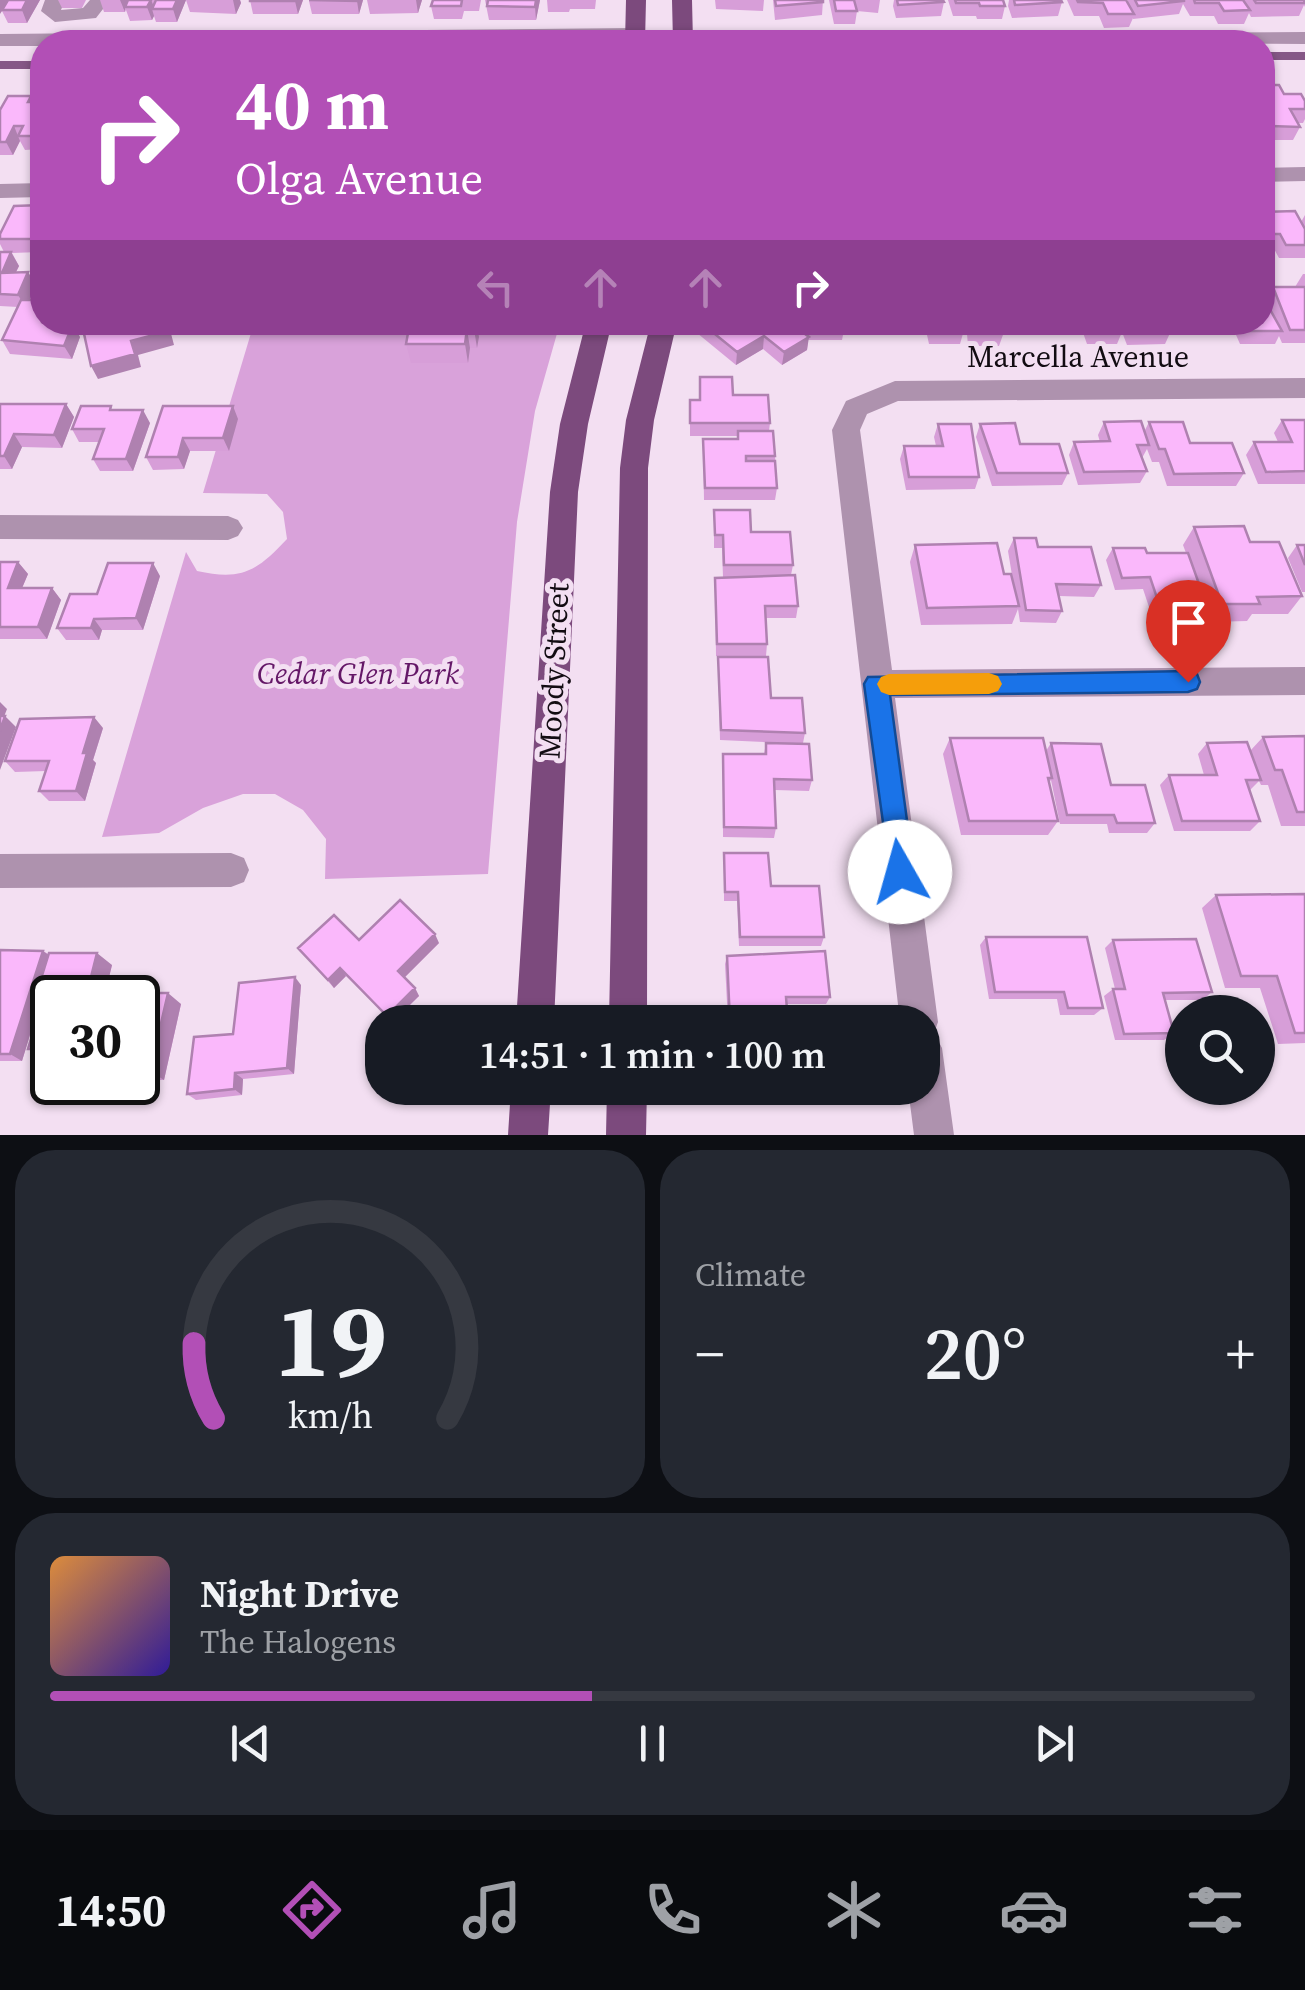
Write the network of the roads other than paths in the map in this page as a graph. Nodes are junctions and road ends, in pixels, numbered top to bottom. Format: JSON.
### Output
{"nodes":[{"id":1,"x":55,"y":0,"type":"edge"},
{"id":2,"x":100,"y":0,"type":"edge"},
{"id":3,"x":636,"y":0,"type":"edge"},
{"id":4,"x":682,"y":0,"type":"edge"},
{"id":5,"x":635,"y":30,"type":"edge"},
{"id":6,"x":683,"y":30,"type":"edge"},
{"id":7,"x":1275,"y":38,"type":"edge"},
{"id":8,"x":1305,"y":38,"type":"edge"},
{"id":9,"x":0,"y":40,"type":"edge"},
{"id":10,"x":30,"y":40,"type":"edge"},
{"id":11,"x":1275,"y":174,"type":"edge"},
{"id":12,"x":1305,"y":174,"type":"edge"},
{"id":13,"x":30,"y":190,"type":"edge"},
{"id":14,"x":0,"y":191,"type":"edge"},
{"id":15,"x":597,"y":335,"type":"edge"},
{"id":16,"x":661,"y":335,"type":"edge"},
{"id":17,"x":1305,"y":388,"type":"edge"},
{"id":18,"x":0,"y":527,"type":"edge"},
{"id":19,"x":228,"y":528,"type":"dead end"},
{"id":20,"x":1305,"y":681,"type":"edge"},
{"id":21,"x":876,"y":684,"type":"junction"},
{"id":22,"x":230,"y":870,"type":"dead end"},
{"id":23,"x":0,"y":871,"type":"edge"},
{"id":24,"x":536,"y":1005,"type":"edge"},
{"id":25,"x":628,"y":1005,"type":"edge"},
{"id":26,"x":917,"y":1005,"type":"edge"},
{"id":27,"x":530,"y":1105,"type":"edge"},
{"id":28,"x":627,"y":1105,"type":"edge"},
{"id":29,"x":930,"y":1105,"type":"edge"},
{"id":30,"x":528,"y":1135,"type":"edge"},
{"id":31,"x":626,"y":1135,"type":"edge"},
{"id":32,"x":934,"y":1135,"type":"edge"}],
"edges":[{"from":1,"to":2,"type":"street"},
{"from":3,"to":5,"type":"main road"},
{"from":4,"to":6,"type":"main road"},
{"from":7,"to":8,"type":"street"},
{"from":9,"to":10,"type":"street"},
{"from":11,"to":12,"type":"street"},
{"from":13,"to":14,"type":"street"},
{"from":15,"to":24,"type":"main road","name":"Moody Street"},
{"from":16,"to":25,"type":"main road"},
{"from":17,"to":21,"type":"street","name":"Marcella Avenue"},
{"from":18,"to":19,"type":"street"},
{"from":20,"to":21,"type":"street"},
{"from":21,"to":26,"type":"street"},
{"from":22,"to":23,"type":"street"},
{"from":27,"to":30,"type":"main road"},
{"from":28,"to":31,"type":"main road"},
{"from":29,"to":32,"type":"street"}]}
